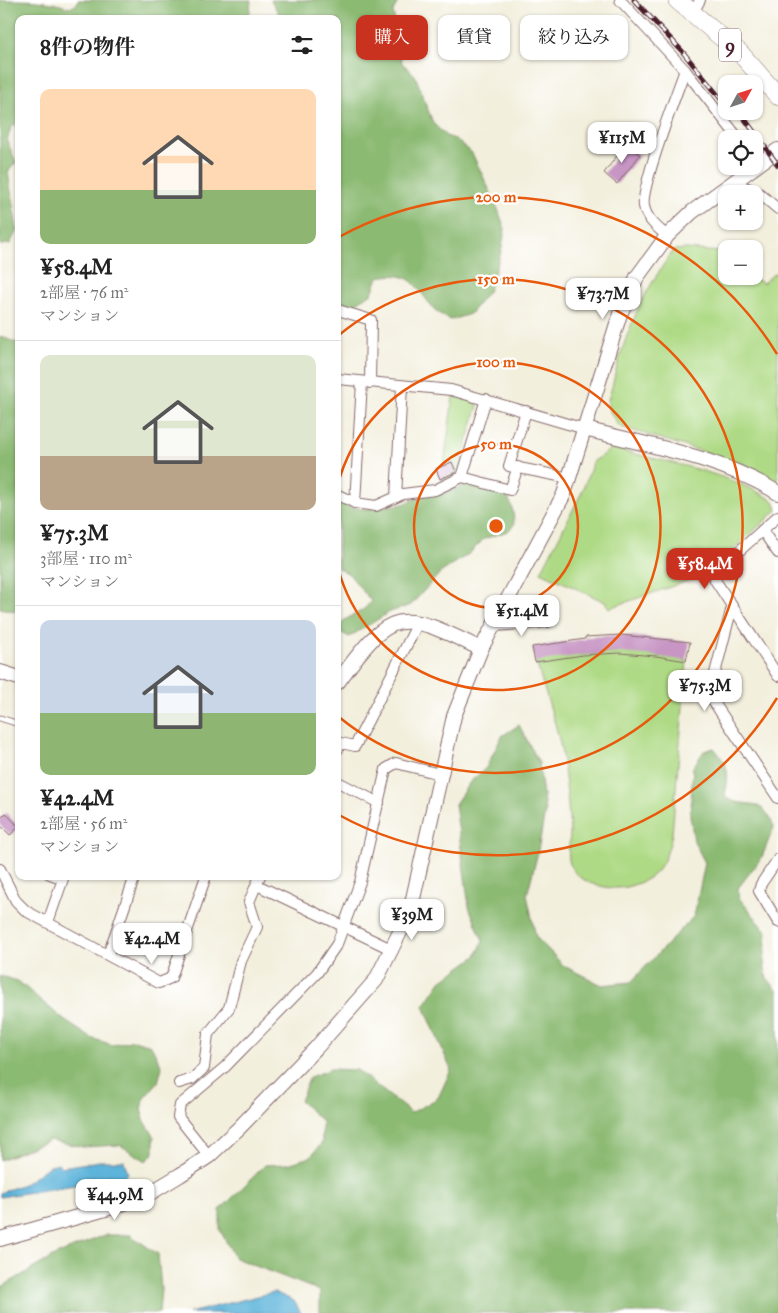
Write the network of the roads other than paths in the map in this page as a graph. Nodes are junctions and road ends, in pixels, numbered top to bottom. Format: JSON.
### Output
{"nodes":[{"id":1,"x":620,"y":0,"type":"edge"},
{"id":2,"x":677,"y":0,"type":"edge"},
{"id":3,"x":696,"y":7,"type":"edge"},
{"id":4,"x":685,"y":70,"type":"junction"},
{"id":5,"x":778,"y":96,"type":"edge"},
{"id":6,"x":732,"y":130,"type":"edge"},
{"id":7,"x":778,"y":150,"type":"edge"},
{"id":8,"x":763,"y":158,"type":"edge"},
{"id":9,"x":741,"y":175,"type":"edge"},
{"id":10,"x":733,"y":182,"type":"junction"},
{"id":11,"x":778,"y":209,"type":"edge"},
{"id":12,"x":667,"y":236,"type":"junction"},
{"id":13,"x":341,"y":311,"type":"edge"},
{"id":14,"x":341,"y":379,"type":"edge"},
{"id":15,"x":366,"y":382,"type":"junction"},
{"id":16,"x":402,"y":386,"type":"junction"},
{"id":17,"x":486,"y":399,"type":"junction"},
{"id":18,"x":526,"y":411,"type":"junction"},
{"id":19,"x":585,"y":429,"type":"junction"},
{"id":20,"x":518,"y":468,"type":"junction"},
{"id":21,"x":462,"y":477,"type":"junction"},
{"id":22,"x":569,"y":478,"type":"junction"},
{"id":23,"x":778,"y":494,"type":"edge"},
{"id":24,"x":341,"y":496,"type":"edge"},
{"id":25,"x":396,"y":497,"type":"junction"},
{"id":26,"x":355,"y":503,"type":"junction"},
{"id":27,"x":778,"y":516,"type":"edge"},
{"id":28,"x":762,"y":530,"type":"junction"},
{"id":29,"x":778,"y":553,"type":"edge"},
{"id":30,"x":732,"y":607,"type":"junction"},
{"id":31,"x":419,"y":621,"type":"junction"},
{"id":32,"x":548,"y":622,"type":"dead end"},
{"id":33,"x":494,"y":626,"type":"junction"},
{"id":34,"x":481,"y":649,"type":"junction"},
{"id":35,"x":0,"y":672,"type":"edge"},
{"id":36,"x":778,"y":676,"type":"edge"},
{"id":37,"x":15,"y":677,"type":"edge"},
{"id":38,"x":341,"y":678,"type":"edge"},
{"id":39,"x":0,"y":718,"type":"edge"},
{"id":40,"x":15,"y":723,"type":"edge"},
{"id":41,"x":341,"y":743,"type":"edge"},
{"id":42,"x":440,"y":774,"type":"junction"},
{"id":43,"x":341,"y":784,"type":"edge"},
{"id":44,"x":778,"y":798,"type":"edge"},
{"id":45,"x":378,"y":803,"type":"junction"},
{"id":46,"x":778,"y":859,"type":"edge"},
{"id":47,"x":0,"y":869,"type":"edge"},
{"id":48,"x":63,"y":880,"type":"edge"},
{"id":49,"x":134,"y":880,"type":"edge"},
{"id":50,"x":205,"y":880,"type":"edge"},
{"id":51,"x":259,"y":881,"type":"edge"},
{"id":52,"x":48,"y":922,"type":"junction"},
{"id":53,"x":778,"y":922,"type":"edge"},
{"id":54,"x":343,"y":926,"type":"junction"},
{"id":55,"x":393,"y":950,"type":"junction"},
{"id":56,"x":108,"y":956,"type":"junction"},
{"id":57,"x":179,"y":1083,"type":"dead end"},
{"id":58,"x":209,"y":1156,"type":"junction"},
{"id":59,"x":0,"y":1239,"type":"edge"}],
"edges":[{"from":1,"to":4,"type":"street"},
{"from":2,"to":3,"type":"highway","number":"9"},
{"from":3,"to":5,"type":"highway","number":"9"},
{"from":4,"to":6,"type":"street"},
{"from":4,"to":12,"type":"street"},
{"from":7,"to":8,"type":"street"},
{"from":9,"to":10,"type":"street"},
{"from":10,"to":11,"type":"street"},
{"from":10,"to":12,"type":"street"},
{"from":12,"to":19,"type":"street"},
{"from":13,"to":15,"type":"street"},
{"from":14,"to":15,"type":"street"},
{"from":15,"to":16,"type":"street"},
{"from":15,"to":26,"type":"street"},
{"from":16,"to":17,"type":"street"},
{"from":16,"to":25,"type":"street"},
{"from":17,"to":18,"type":"street"},
{"from":17,"to":21,"type":"street"},
{"from":18,"to":19,"type":"street"},
{"from":18,"to":20,"type":"street"},
{"from":19,"to":22,"type":"street"},
{"from":19,"to":23,"type":"street"},
{"from":20,"to":21,"type":"street"},
{"from":20,"to":22,"type":"street"},
{"from":21,"to":25,"type":"street"},
{"from":22,"to":33,"type":"street"},
{"from":24,"to":26,"type":"street"},
{"from":25,"to":26,"type":"street"},
{"from":27,"to":28,"type":"street"},
{"from":28,"to":29,"type":"street"},
{"from":28,"to":30,"type":"street"},
{"from":30,"to":36,"type":"street"},
{"from":30,"to":44,"type":"street"},
{"from":31,"to":34,"type":"street"},
{"from":31,"to":38,"type":"street"},
{"from":31,"to":41,"type":"street"},
{"from":32,"to":33,"type":"street"},
{"from":33,"to":34,"type":"street"},
{"from":34,"to":42,"type":"street"},
{"from":35,"to":37,"type":"street"},
{"from":39,"to":40,"type":"lane"},
{"from":42,"to":45,"type":"street"},
{"from":42,"to":55,"type":"street"},
{"from":43,"to":45,"type":"street"},
{"from":45,"to":54,"type":"street"},
{"from":46,"to":53,"type":"street"},
{"from":47,"to":52,"type":"street"},
{"from":48,"to":52,"type":"street"},
{"from":49,"to":56,"type":"street"},
{"from":50,"to":56,"type":"street"},
{"from":51,"to":54,"type":"street"},
{"from":51,"to":57,"type":"street"},
{"from":52,"to":56,"type":"street"},
{"from":54,"to":55,"type":"street"},
{"from":54,"to":58,"type":"street"},
{"from":55,"to":58,"type":"street"},
{"from":58,"to":59,"type":"street"}]}
